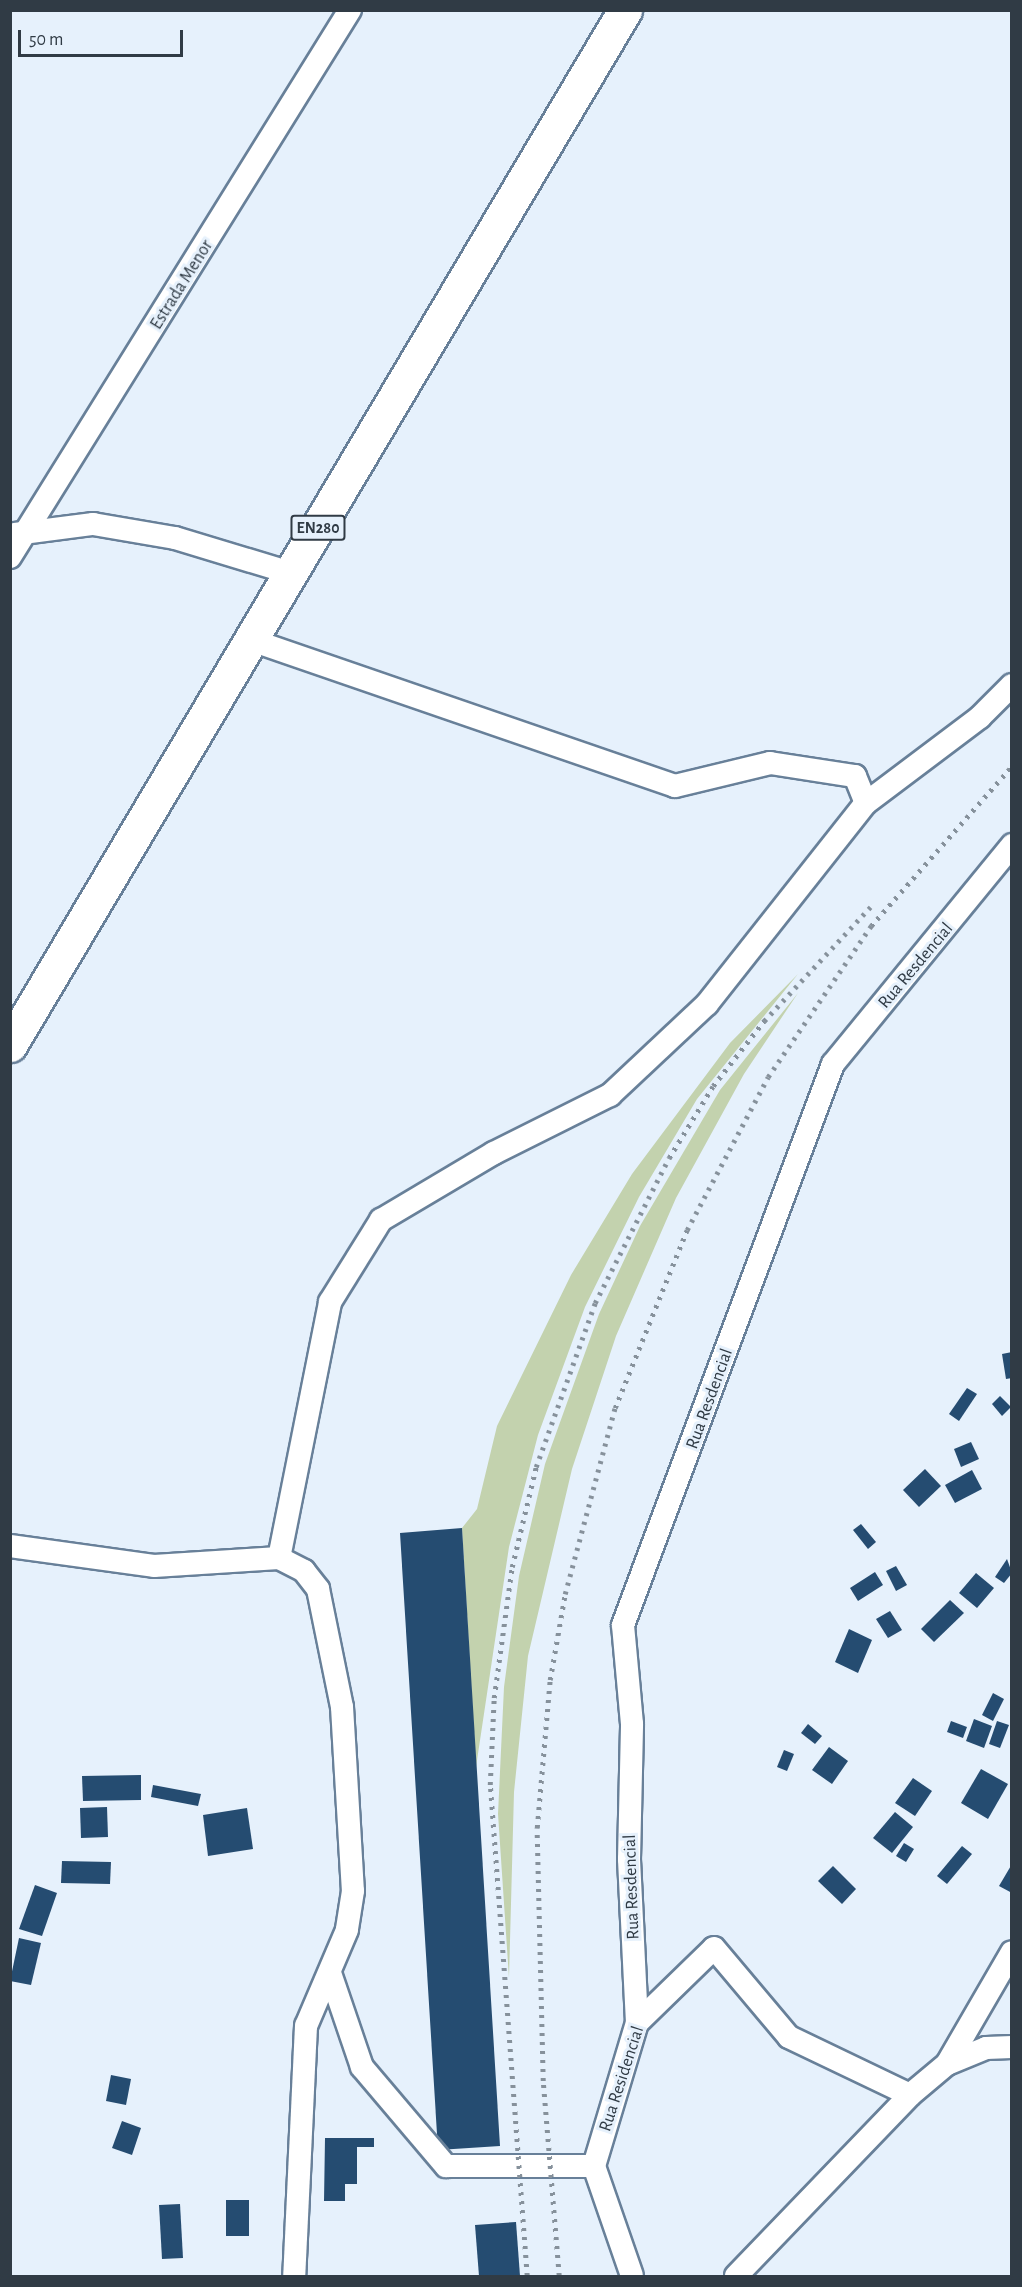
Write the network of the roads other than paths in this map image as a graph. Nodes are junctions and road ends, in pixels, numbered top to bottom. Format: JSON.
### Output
{"nodes":[{"id":1,"x":350,"y":10,"type":"edge"},
{"id":2,"x":625,"y":10,"type":"edge"},
{"id":3,"x":18,"y":534,"type":"edge"},
{"id":4,"x":10,"y":557,"type":"edge"},
{"id":5,"x":291,"y":573,"type":"junction"},
{"id":6,"x":251,"y":640,"type":"junction"},
{"id":7,"x":1011,"y":685,"type":"edge"},
{"id":8,"x":866,"y":803,"type":"junction"},
{"id":9,"x":1011,"y":845,"type":"edge"},
{"id":10,"x":10,"y":1045,"type":"edge"},
{"id":11,"x":10,"y":1546,"type":"edge"},
{"id":12,"x":279,"y":1558,"type":"junction"},
{"id":13,"x":1011,"y":1952,"type":"edge"},
{"id":14,"x":330,"y":1973,"type":"junction"},
{"id":15,"x":637,"y":2023,"type":"junction"},
{"id":16,"x":1011,"y":2047,"type":"edge"},
{"id":17,"x":947,"y":2064,"type":"junction"},
{"id":18,"x":910,"y":2095,"type":"junction"},
{"id":19,"x":594,"y":2166,"type":"junction"},
{"id":20,"x":294,"y":2277,"type":"edge"},
{"id":21,"x":632,"y":2277,"type":"edge"},
{"id":22,"x":736,"y":2277,"type":"edge"}],
"edges":[{"from":1,"to":3,"type":"street","name":"Estrada Menor"},
{"from":2,"to":5,"type":"main road","number":"EN280"},
{"from":3,"to":4,"type":"street","name":"Estrada Menor"},
{"from":3,"to":5,"type":"street"},
{"from":5,"to":6,"type":"main road","number":"EN280"},
{"from":6,"to":8,"type":"street"},
{"from":6,"to":10,"type":"main road","number":"EN280"},
{"from":7,"to":8,"type":"street"},
{"from":8,"to":12,"type":"street"},
{"from":9,"to":15,"type":"street","name":"Rua Resdencial"},
{"from":11,"to":12,"type":"street"},
{"from":12,"to":14,"type":"street"},
{"from":13,"to":17,"type":"street"},
{"from":14,"to":19,"type":"street"},
{"from":14,"to":20,"type":"street"},
{"from":15,"to":18,"type":"street","name":"Rua Residencial"},
{"from":15,"to":19,"type":"street","name":"Rua Residencial"},
{"from":16,"to":17,"type":"street"},
{"from":17,"to":18,"type":"street"},
{"from":18,"to":22,"type":"street"},
{"from":19,"to":21,"type":"street"}]}
